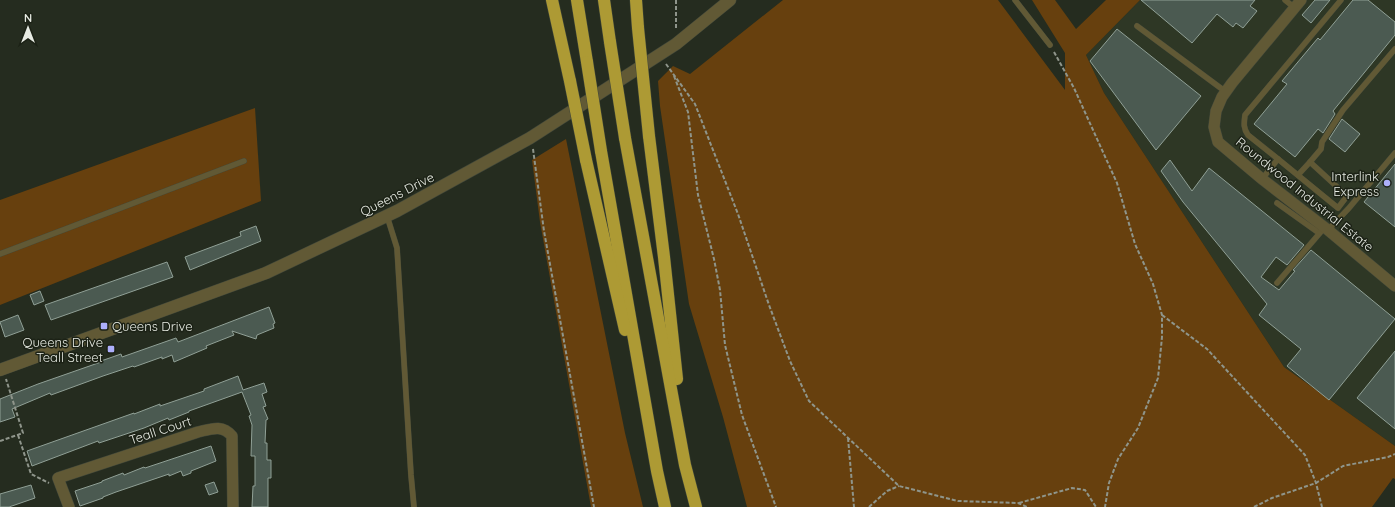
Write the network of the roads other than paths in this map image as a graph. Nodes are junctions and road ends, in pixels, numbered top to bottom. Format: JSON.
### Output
{"nodes":[{"id":1,"x":552,"y":0,"type":"edge"},
{"id":2,"x":577,"y":0,"type":"edge"},
{"id":3,"x":604,"y":0,"type":"edge"},
{"id":4,"x":636,"y":0,"type":"edge"},
{"id":5,"x":730,"y":0,"type":"edge"},
{"id":6,"x":1015,"y":0,"type":"edge"},
{"id":7,"x":1285,"y":0,"type":"edge"},
{"id":8,"x":1341,"y":0,"type":"edge"},
{"id":9,"x":1298,"y":4,"type":"edge"},
{"id":10,"x":1137,"y":26,"type":"dead end"},
{"id":11,"x":1050,"y":45,"type":"road end"},
{"id":12,"x":1395,"y":50,"type":"edge"},
{"id":13,"x":1226,"y":92,"type":"junction"},
{"id":14,"x":1395,"y":153,"type":"edge"},
{"id":15,"x":1278,"y":159,"type":"junction"},
{"id":16,"x":244,"y":161,"type":"dead end"},
{"id":17,"x":1310,"y":162,"type":"junction"},
{"id":18,"x":1298,"y":175,"type":"junction"},
{"id":19,"x":1262,"y":180,"type":"junction"},
{"id":20,"x":1277,"y":203,"type":"dead end"},
{"id":21,"x":387,"y":216,"type":"junction"},
{"id":22,"x":1324,"y":230,"type":"junction"},
{"id":23,"x":0,"y":254,"type":"edge"},
{"id":24,"x":1277,"y":283,"type":"dead end"},
{"id":25,"x":1395,"y":286,"type":"edge"},
{"id":26,"x":2,"y":370,"type":"edge"},
{"id":27,"x":685,"y":465,"type":"junction"},
{"id":28,"x":657,"y":471,"type":"junction"},
{"id":29,"x":66,"y":506,"type":"edge"},
{"id":30,"x":233,"y":507,"type":"edge"},
{"id":31,"x":414,"y":507,"type":"edge"},
{"id":32,"x":665,"y":507,"type":"edge"},
{"id":33,"x":696,"y":507,"type":"edge"}],
"edges":[{"from":1,"to":28,"type":"highway","bridge":true},
{"from":2,"to":28,"type":"highway","bridge":true},
{"from":3,"to":27,"type":"highway","bridge":true},
{"from":4,"to":27,"type":"highway","bridge":true},
{"from":5,"to":21,"type":"street","name":"Queens Drive"},
{"from":6,"to":11,"type":"lane"},
{"from":7,"to":9,"type":"lane"},
{"from":8,"to":15,"type":"lane"},
{"from":9,"to":13,"type":"street","name":"Roundwood Industrial Estate"},
{"from":10,"to":13,"type":"lane"},
{"from":12,"to":17,"type":"lane"},
{"from":13,"to":19,"type":"street","name":"Roundwood Industrial Estate"},
{"from":14,"to":22,"type":"lane"},
{"from":15,"to":18,"type":"lane"},
{"from":15,"to":19,"type":"lane"},
{"from":16,"to":23,"type":"lane"},
{"from":17,"to":18,"type":"lane"},
{"from":17,"to":18,"type":"lane"},
{"from":19,"to":22,"type":"street","name":"Roundwood Industrial Estate"},
{"from":20,"to":22,"type":"lane"},
{"from":21,"to":26,"type":"street","name":"Queens Drive"},
{"from":21,"to":31,"type":"lane"},
{"from":22,"to":24,"type":"lane"},
{"from":22,"to":25,"type":"street","name":"Roundwood Industrial Estate"},
{"from":27,"to":33,"type":"highway"},
{"from":28,"to":32,"type":"highway"},
{"from":29,"to":30,"type":"street","name":"Teall Court"}]}
